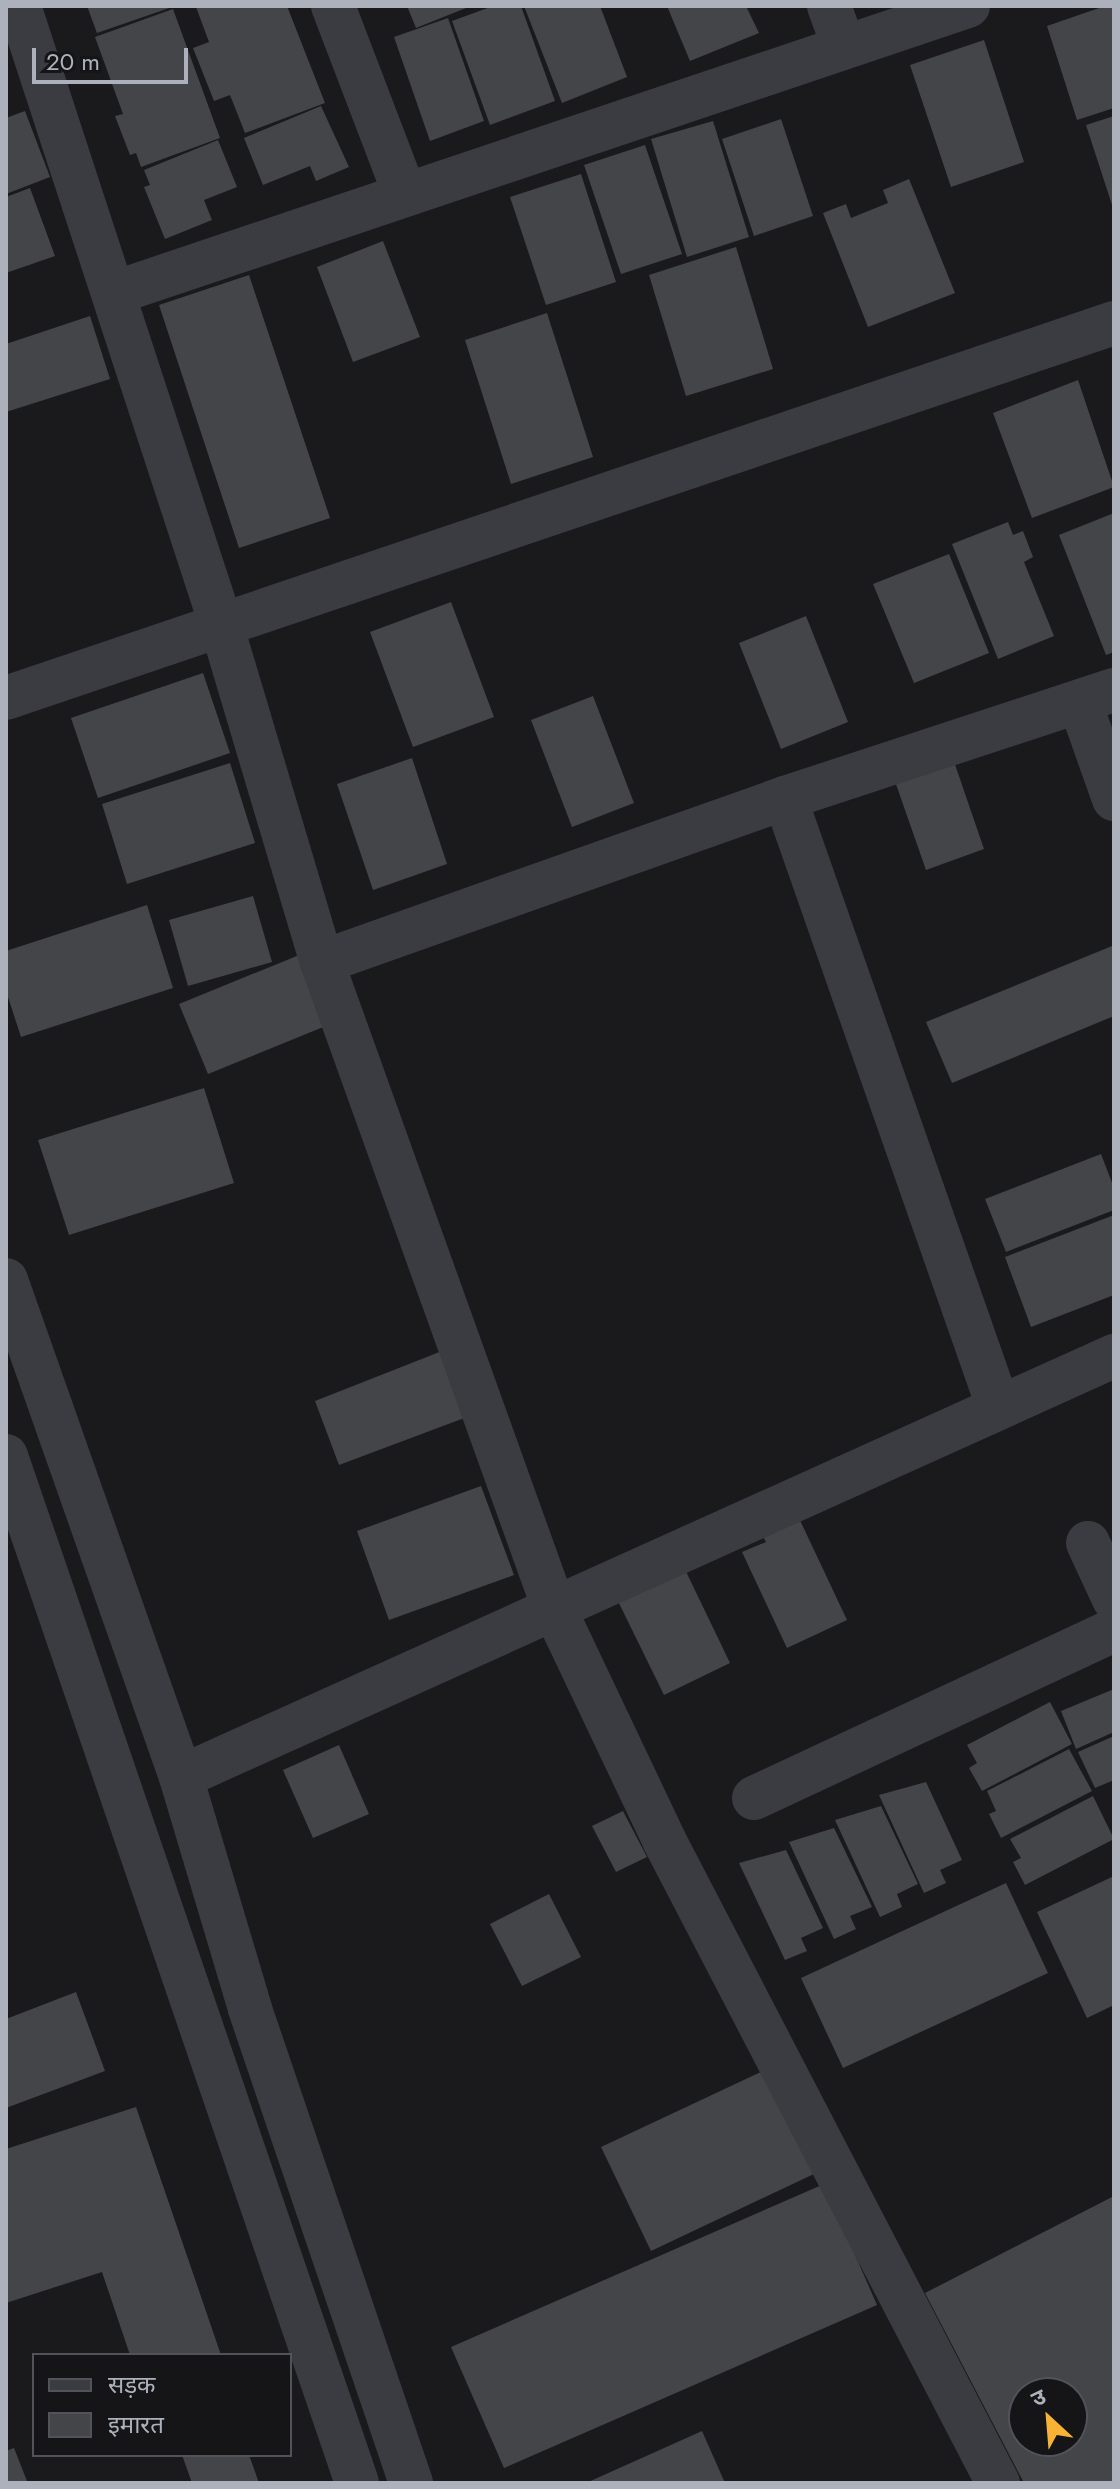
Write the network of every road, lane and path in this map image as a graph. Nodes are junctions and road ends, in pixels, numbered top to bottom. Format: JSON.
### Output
{"nodes":[{"id":1,"x":19,"y":6,"type":"edge"},
{"id":2,"x":333,"y":6,"type":"edge"},
{"id":3,"x":829,"y":6,"type":"edge"},
{"id":4,"x":968,"y":6,"type":"edge"},
{"id":5,"x":844,"y":47,"type":"junction"},
{"id":6,"x":405,"y":195,"type":"junction"},
{"id":7,"x":114,"y":293,"type":"junction"},
{"id":8,"x":1114,"y":323,"type":"edge"},
{"id":9,"x":221,"y":624,"type":"junction"},
{"id":10,"x":1097,"y":696,"type":"edge"},
{"id":11,"x":6,"y":698,"type":"edge"},
{"id":12,"x":785,"y":798,"type":"junction"},
{"id":13,"x":1114,"y":799,"type":"edge"},
{"id":14,"x":322,"y":962,"type":"junction"},
{"id":15,"x":6,"y":1280,"type":"edge"},
{"id":16,"x":1114,"y":1356,"type":"edge"},
{"id":17,"x":998,"y":1406,"type":"junction"},
{"id":18,"x":6,"y":1456,"type":"edge"},
{"id":19,"x":1088,"y":1543,"type":"dead end"},
{"id":20,"x":1114,"y":1599,"type":"edge"},
{"id":21,"x":554,"y":1608,"type":"junction"},
{"id":22,"x":1114,"y":1630,"type":"edge"},
{"id":23,"x":181,"y":1777,"type":"junction"},
{"id":24,"x":754,"y":1798,"type":"dead end"},
{"id":25,"x":357,"y":2483,"type":"edge"},
{"id":26,"x":411,"y":2483,"type":"edge"},
{"id":27,"x":998,"y":2483,"type":"edge"}],
"edges":[{"from":1,"to":7,"type":"street"},
{"from":2,"to":6,"type":"street"},
{"from":3,"to":5,"type":"street"},
{"from":4,"to":5,"type":"street"},
{"from":5,"to":6,"type":"street"},
{"from":6,"to":7,"type":"street"},
{"from":7,"to":9,"type":"street"},
{"from":8,"to":9,"type":"street"},
{"from":9,"to":11,"type":"street"},
{"from":9,"to":14,"type":"street"},
{"from":10,"to":12,"type":"street"},
{"from":10,"to":13,"type":"street"},
{"from":12,"to":14,"type":"street"},
{"from":12,"to":17,"type":"street"},
{"from":14,"to":21,"type":"street"},
{"from":15,"to":23,"type":"street"},
{"from":16,"to":17,"type":"street"},
{"from":17,"to":21,"type":"street"},
{"from":18,"to":25,"type":"street"},
{"from":19,"to":20,"type":"street"},
{"from":21,"to":23,"type":"street"},
{"from":21,"to":27,"type":"street"},
{"from":22,"to":24,"type":"street"},
{"from":23,"to":26,"type":"street"}]}
